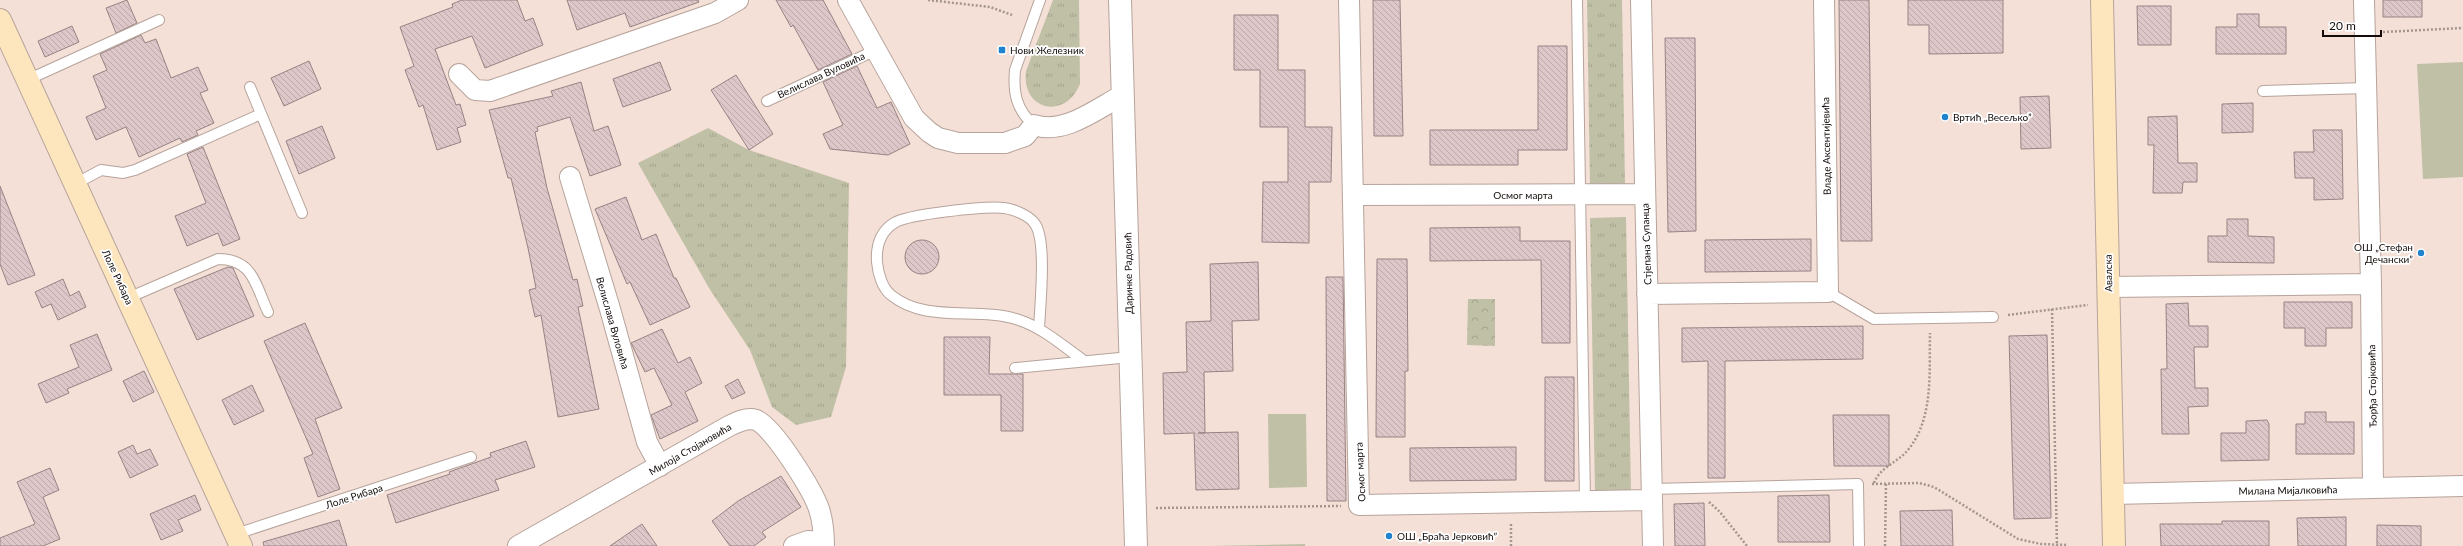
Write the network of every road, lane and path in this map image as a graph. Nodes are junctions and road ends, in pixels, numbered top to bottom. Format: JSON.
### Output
{"nodes":[{"id":1,"x":738,"y":0,"type":"edge"},
{"id":2,"x":848,"y":0,"type":"edge"},
{"id":3,"x":928,"y":0,"type":"edge"},
{"id":4,"x":1040,"y":0,"type":"edge"},
{"id":5,"x":1120,"y":0,"type":"edge"},
{"id":6,"x":1349,"y":0,"type":"edge"},
{"id":7,"x":1577,"y":0,"type":"edge"},
{"id":8,"x":1641,"y":0,"type":"edge"},
{"id":9,"x":1824,"y":0,"type":"edge"},
{"id":10,"x":2102,"y":0,"type":"edge"},
{"id":11,"x":2364,"y":0,"type":"edge"},
{"id":12,"x":709,"y":6,"type":"edge"},
{"id":13,"x":1012,"y":15,"type":"dead end"},
{"id":14,"x":0,"y":20,"type":"edge"},
{"id":15,"x":159,"y":20,"type":"dead end"},
{"id":16,"x":2463,"y":28,"type":"edge"},
{"id":17,"x":2365,"y":33,"type":"junction"},
{"id":18,"x":876,"y":50,"type":"junction"},
{"id":19,"x":459,"y":74,"type":"dead end"},
{"id":20,"x":28,"y":80,"type":"junction"},
{"id":21,"x":250,"y":87,"type":"dead end"},
{"id":22,"x":2367,"y":88,"type":"junction"},
{"id":23,"x":2263,"y":92,"type":"dead end"},
{"id":24,"x":1123,"y":95,"type":"junction"},
{"id":25,"x":767,"y":101,"type":"dead end"},
{"id":26,"x":261,"y":114,"type":"junction"},
{"id":27,"x":1034,"y":125,"type":"junction"},
{"id":28,"x":570,"y":177,"type":"dead end"},
{"id":29,"x":75,"y":184,"type":"junction"},
{"id":30,"x":1644,"y":194,"type":"junction"},
{"id":31,"x":1354,"y":195,"type":"junction"},
{"id":32,"x":1581,"y":195,"type":"junction"},
{"id":33,"x":302,"y":213,"type":"dead end"},
{"id":34,"x":2372,"y":284,"type":"junction"},
{"id":35,"x":2108,"y":287,"type":"junction"},
{"id":36,"x":1828,"y":292,"type":"junction"},
{"id":37,"x":1647,"y":294,"type":"junction"},
{"id":38,"x":128,"y":298,"type":"junction"},
{"id":39,"x":2089,"y":304,"type":"dead end"},
{"id":40,"x":2052,"y":309,"type":"junction"},
{"id":41,"x":268,"y":312,"type":"dead end"},
{"id":42,"x":1993,"y":317,"type":"joint"},
{"id":43,"x":1930,"y":318,"type":"junction"},
{"id":44,"x":1039,"y":329,"type":"junction"},
{"id":45,"x":1130,"y":357,"type":"junction"},
{"id":46,"x":1083,"y":360,"type":"junction"},
{"id":47,"x":1016,"y":368,"type":"dead end"},
{"id":48,"x":471,"y":457,"type":"dead end"},
{"id":49,"x":660,"y":466,"type":"junction"},
{"id":50,"x":1886,"y":483,"type":"junction"},
{"id":51,"x":1858,"y":484,"type":"junction"},
{"id":52,"x":1874,"y":484,"type":"junction"},
{"id":53,"x":2463,"y":486,"type":"edge"},
{"id":54,"x":1694,"y":488,"type":"junction"},
{"id":55,"x":2373,"y":488,"type":"junction"},
{"id":56,"x":1651,"y":494,"type":"junction"},
{"id":57,"x":2113,"y":494,"type":"junction"},
{"id":58,"x":1585,"y":501,"type":"junction"},
{"id":59,"x":1359,"y":505,"type":"junction"},
{"id":60,"x":1135,"y":509,"type":"junction"},
{"id":61,"x":1511,"y":524,"type":"dead end"},
{"id":62,"x":238,"y":540,"type":"edge"},
{"id":63,"x":824,"y":544,"type":"edge"},
{"id":64,"x":2057,"y":545,"type":"edge"},
{"id":65,"x":2068,"y":545,"type":"dead end"},
{"id":66,"x":518,"y":546,"type":"edge"},
{"id":67,"x":794,"y":546,"type":"edge"},
{"id":68,"x":1136,"y":546,"type":"edge"},
{"id":69,"x":1511,"y":546,"type":"edge"},
{"id":70,"x":1652,"y":546,"type":"edge"},
{"id":71,"x":1747,"y":546,"type":"edge"},
{"id":72,"x":1859,"y":546,"type":"edge"},
{"id":73,"x":1885,"y":546,"type":"edge"},
{"id":74,"x":2114,"y":546,"type":"edge"}],
"edges":[{"from":1,"to":12,"type":"street"},
{"from":2,"to":18,"type":"street","name":"Велислава Вуловића"},
{"from":3,"to":13,"type":"path"},
{"from":4,"to":27,"type":"lane"},
{"from":5,"to":24,"type":"street","name":"Даринке Радовић"},
{"from":6,"to":31,"type":"street","name":"Осмог марта"},
{"from":7,"to":32,"type":"lane"},
{"from":8,"to":30,"type":"street","name":"Стјепана Супанца"},
{"from":9,"to":36,"type":"street","name":"Владе Аксентијевића"},
{"from":10,"to":35,"type":"main road","name":"Авалска"},
{"from":11,"to":17,"type":"street","name":"Ђорђа Стојковића"},
{"from":12,"to":19,"type":"street"},
{"from":14,"to":20,"type":"main road","name":"Лоле Рибара"},
{"from":15,"to":20,"type":"lane"},
{"from":16,"to":17,"type":"path"},
{"from":17,"to":22,"type":"street","name":"Ђорђа Стојковића"},
{"from":18,"to":25,"type":"lane","name":"Велислава Вуловића"},
{"from":18,"to":27,"type":"street","name":"Велислава Вуловића"},
{"from":20,"to":29,"type":"main road","name":"Лоле Рибара"},
{"from":21,"to":26,"type":"lane"},
{"from":22,"to":23,"type":"lane"},
{"from":22,"to":34,"type":"street","name":"Ђорђа Стојковића"},
{"from":24,"to":27,"type":"street"},
{"from":24,"to":45,"type":"street","name":"Даринке Радовић"},
{"from":26,"to":29,"type":"lane"},
{"from":26,"to":33,"type":"lane"},
{"from":28,"to":49,"type":"street","name":"Велислава Вуловића"},
{"from":29,"to":38,"type":"main road","name":"Лоле Рибара"},
{"from":30,"to":32,"type":"street","name":"Осмог марта"},
{"from":30,"to":37,"type":"street","name":"Стјепана Супанца"},
{"from":31,"to":32,"type":"street","name":"Осмог марта"},
{"from":31,"to":59,"type":"street","name":"Осмог марта"},
{"from":32,"to":58,"type":"lane"},
{"from":34,"to":35,"type":"street"},
{"from":34,"to":55,"type":"street","name":"Ђорђа Стојковића"},
{"from":35,"to":57,"type":"main road","name":"Авалска"},
{"from":36,"to":37,"type":"street"},
{"from":36,"to":43,"type":"lane"},
{"from":37,"to":56,"type":"street","name":"Стјепана Супанца"},
{"from":38,"to":41,"type":"lane"},
{"from":38,"to":62,"type":"main road","name":"Лоле Рибара"},
{"from":39,"to":40,"type":"path"},
{"from":40,"to":42,"type":"path"},
{"from":40,"to":64,"type":"path"},
{"from":42,"to":43,"type":"lane"},
{"from":43,"to":52,"type":"path"},
{"from":44,"to":44,"type":"lane"},
{"from":44,"to":46,"type":"lane"},
{"from":45,"to":46,"type":"lane"},
{"from":45,"to":60,"type":"street","name":"Даринке Радовић"},
{"from":46,"to":47,"type":"lane"},
{"from":48,"to":62,"type":"lane","name":"Лоле Рибара"},
{"from":49,"to":63,"type":"street","name":"Милоја Стојановића"},
{"from":49,"to":66,"type":"street","name":"Милоја Стојановића"},
{"from":50,"to":52,"type":"path"},
{"from":50,"to":64,"type":"path"},
{"from":50,"to":73,"type":"path"},
{"from":51,"to":52,"type":"path"},
{"from":51,"to":54,"type":"lane"},
{"from":51,"to":72,"type":"lane"},
{"from":53,"to":55,"type":"street","name":"Милана Мијалковића"},
{"from":54,"to":56,"type":"lane"},
{"from":54,"to":71,"type":"path"},
{"from":55,"to":57,"type":"street","name":"Милана Мијалковића"},
{"from":56,"to":58,"type":"street","name":"Осмог марта"},
{"from":56,"to":70,"type":"street","name":"Стјепана Супанца"},
{"from":57,"to":74,"type":"main road","name":"Авалска"},
{"from":58,"to":59,"type":"street","name":"Осмог марта"},
{"from":59,"to":60,"type":"path"},
{"from":60,"to":68,"type":"street","name":"Даринке Радовић"},
{"from":61,"to":69,"type":"path"},
{"from":63,"to":67,"type":"street"},
{"from":64,"to":65,"type":"path"}]}
